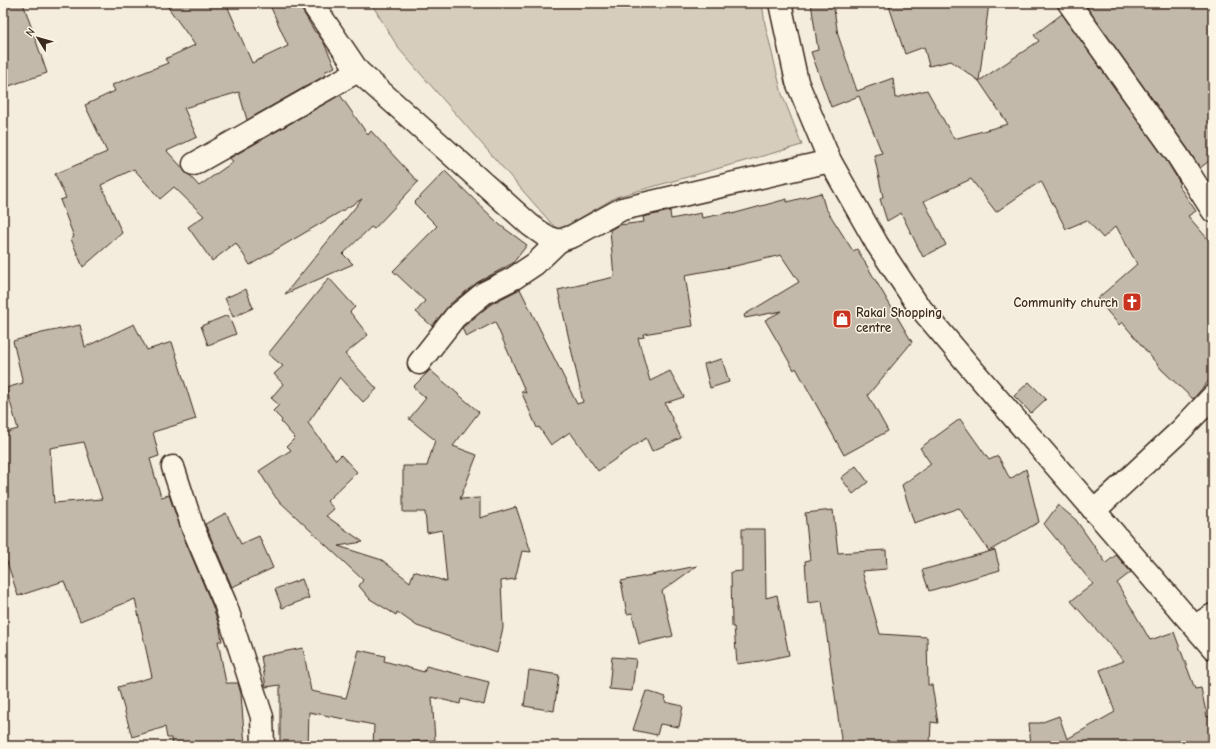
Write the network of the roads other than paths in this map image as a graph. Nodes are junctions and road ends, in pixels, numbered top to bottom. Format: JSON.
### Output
{"nodes":[{"id":1,"x":312,"y":3,"type":"edge"},
{"id":2,"x":780,"y":3,"type":"edge"},
{"id":3,"x":1069,"y":3,"type":"edge"},
{"id":4,"x":358,"y":71,"type":"junction"},
{"id":5,"x":830,"y":161,"type":"junction"},
{"id":6,"x":194,"y":164,"type":"dead end"},
{"id":7,"x":1213,"y":211,"type":"edge"},
{"id":8,"x":559,"y":241,"type":"junction"},
{"id":9,"x":419,"y":363,"type":"dead end"},
{"id":10,"x":1213,"y":396,"type":"edge"},
{"id":11,"x":173,"y":467,"type":"dead end"},
{"id":12,"x":1094,"y":511,"type":"junction"},
{"id":13,"x":1213,"y":615,"type":"edge"},
{"id":14,"x":1194,"y":626,"type":"junction"},
{"id":15,"x":1213,"y":648,"type":"edge"},
{"id":16,"x":263,"y":746,"type":"edge"}],
"edges":[{"from":1,"to":4,"type":"street"},
{"from":2,"to":5,"type":"street"},
{"from":3,"to":7,"type":"street"},
{"from":4,"to":6,"type":"street"},
{"from":4,"to":8,"type":"street"},
{"from":5,"to":8,"type":"street"},
{"from":5,"to":12,"type":"street"},
{"from":8,"to":9,"type":"street"},
{"from":10,"to":12,"type":"street"},
{"from":11,"to":16,"type":"street"},
{"from":12,"to":14,"type":"street"},
{"from":13,"to":14,"type":"street"},
{"from":14,"to":15,"type":"street"}]}
